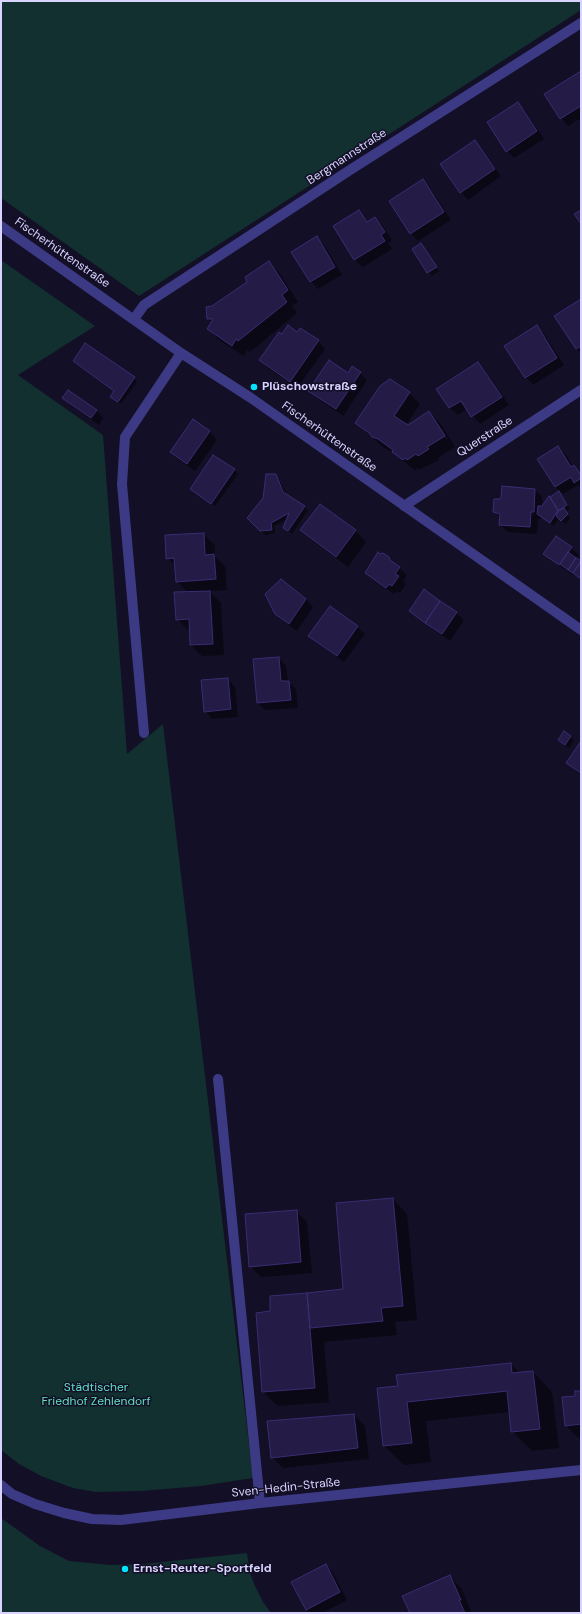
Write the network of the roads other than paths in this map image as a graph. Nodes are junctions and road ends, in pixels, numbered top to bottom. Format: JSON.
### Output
{"nodes":[{"id":1,"x":581,"y":24,"type":"edge"},
{"id":2,"x":1,"y":226,"type":"edge"},
{"id":3,"x":134,"y":319,"type":"junction"},
{"id":4,"x":181,"y":353,"type":"junction"},
{"id":5,"x":581,"y":390,"type":"edge"},
{"id":6,"x":404,"y":506,"type":"junction"},
{"id":7,"x":581,"y":630,"type":"edge"},
{"id":8,"x":144,"y":733,"type":"dead end"},
{"id":9,"x":218,"y":1079,"type":"dead end"},
{"id":10,"x":581,"y":1470,"type":"edge"},
{"id":11,"x":1,"y":1485,"type":"edge"},
{"id":12,"x":260,"y":1503,"type":"junction"}],
"edges":[{"from":1,"to":3,"type":"street","name":"Bergmannstraße"},
{"from":2,"to":3,"type":"street","name":"Fischerhüttenstraße"},
{"from":3,"to":4,"type":"street","name":"Fischerhüttenstraße"},
{"from":4,"to":6,"type":"street","name":"Fischerhüttenstraße"},
{"from":4,"to":8,"type":"street"},
{"from":5,"to":6,"type":"street","name":"Querstraße"},
{"from":6,"to":7,"type":"street","name":"Fischerhüttenstraße"},
{"from":9,"to":12,"type":"street"},
{"from":10,"to":12,"type":"street","name":"Sven-Hedin-Straße"},
{"from":11,"to":12,"type":"street","name":"Sven-Hedin-Straße"}]}
